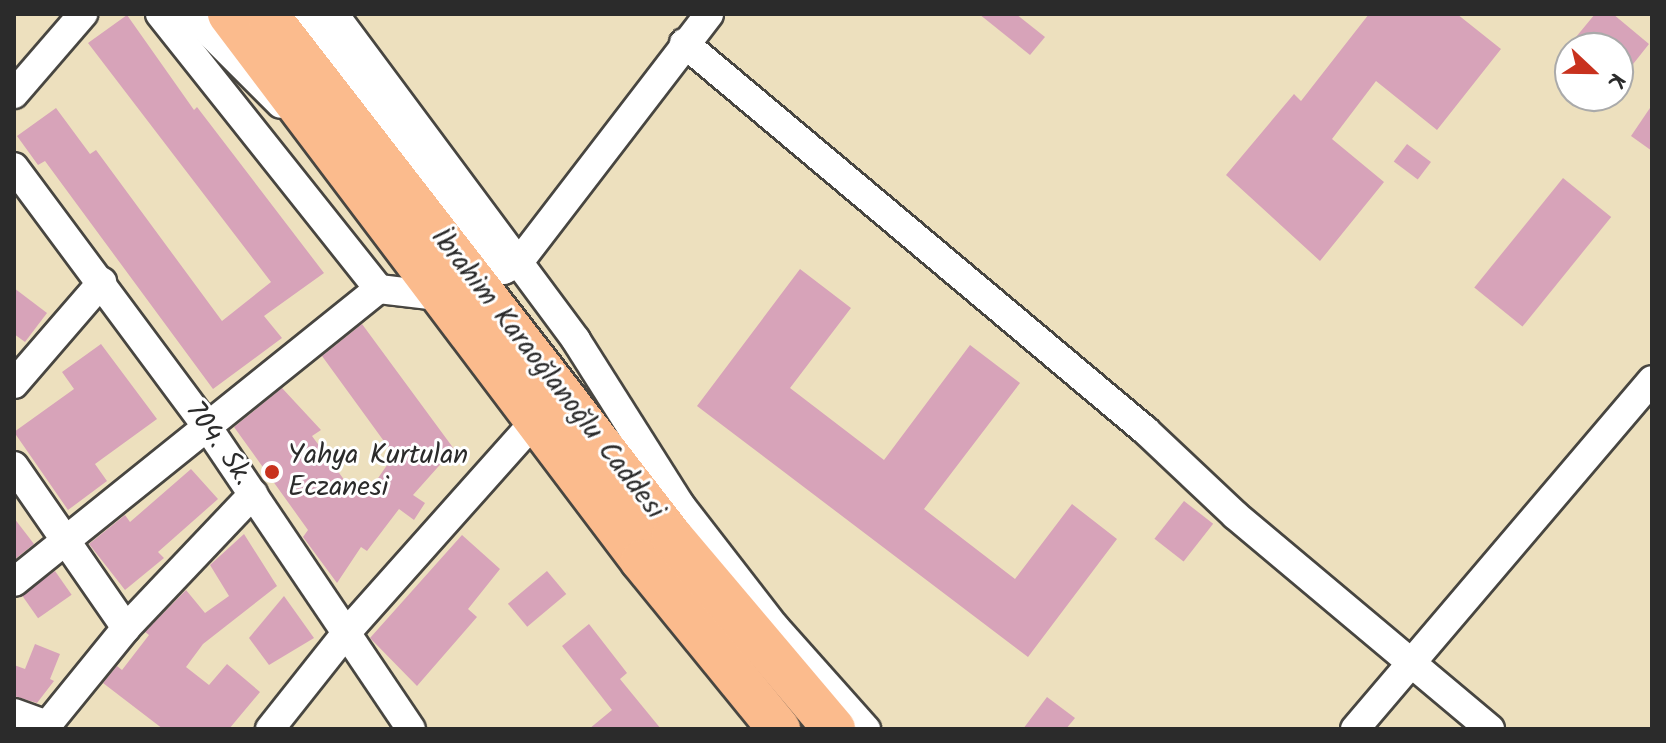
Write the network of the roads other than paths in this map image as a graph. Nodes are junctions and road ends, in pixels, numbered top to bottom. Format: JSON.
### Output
{"nodes":[{"id":1,"x":83,"y":14,"type":"edge"},
{"id":2,"x":160,"y":14,"type":"edge"},
{"id":3,"x":191,"y":14,"type":"edge"},
{"id":4,"x":229,"y":14,"type":"edge"},
{"id":5,"x":267,"y":14,"type":"edge"},
{"id":6,"x":305,"y":14,"type":"edge"},
{"id":7,"x":709,"y":14,"type":"edge"},
{"id":8,"x":333,"y":26,"type":"edge"},
{"id":9,"x":684,"y":43,"type":"junction"},
{"id":10,"x":14,"y":94,"type":"edge"},
{"id":11,"x":332,"y":146,"type":"junction"},
{"id":12,"x":14,"y":167,"type":"edge"},
{"id":13,"x":519,"y":262,"type":"junction"},
{"id":14,"x":102,"y":282,"type":"junction"},
{"id":15,"x":379,"y":289,"type":"junction"},
{"id":16,"x":445,"y":297,"type":"junction"},
{"id":17,"x":1652,"y":380,"type":"edge"},
{"id":18,"x":14,"y":384,"type":"edge"},
{"id":19,"x":537,"y":419,"type":"junction"},
{"id":20,"x":209,"y":429,"type":"junction"},
{"id":21,"x":15,"y":471,"type":"edge"},
{"id":22,"x":253,"y":494,"type":"junction"},
{"id":23,"x":65,"y":542,"type":"junction"},
{"id":24,"x":14,"y":582,"type":"edge"},
{"id":25,"x":126,"y":628,"type":"junction"},
{"id":26,"x":347,"y":632,"type":"junction"},
{"id":27,"x":1413,"y":660,"type":"junction"},
{"id":28,"x":14,"y":713,"type":"edge"},
{"id":29,"x":45,"y":727,"type":"edge"},
{"id":30,"x":270,"y":729,"type":"edge"},
{"id":31,"x":411,"y":729,"type":"edge"},
{"id":32,"x":779,"y":729,"type":"edge"},
{"id":33,"x":834,"y":729,"type":"edge"},
{"id":34,"x":866,"y":729,"type":"edge"},
{"id":35,"x":1355,"y":729,"type":"edge"},
{"id":36,"x":1490,"y":729,"type":"edge"}],
"edges":[{"from":1,"to":10,"type":"street"},
{"from":2,"to":15,"type":"street"},
{"from":3,"to":11,"type":"street"},
{"from":4,"to":11,"type":"highway","name":"İbrahim Karaoğlanoğlu Caddesi"},
{"from":5,"to":33,"type":"highway","name":"İbrahim Karaoğlanoğlu Caddesi"},
{"from":6,"to":8,"type":"street"},
{"from":7,"to":9,"type":"street"},
{"from":8,"to":13,"type":"street"},
{"from":9,"to":13,"type":"street"},
{"from":9,"to":27,"type":"street"},
{"from":11,"to":16,"type":"highway","name":"İbrahim Karaoğlanoğlu Caddesi"},
{"from":12,"to":14,"type":"street","name":"704. Sk."},
{"from":13,"to":34,"type":"street"},
{"from":14,"to":18,"type":"street"},
{"from":14,"to":20,"type":"street","name":"704. Sk."},
{"from":15,"to":16,"type":"street"},
{"from":15,"to":20,"type":"street"},
{"from":16,"to":19,"type":"highway","name":"İbrahim Karaoğlanoğlu Caddesi"},
{"from":17,"to":27,"type":"street"},
{"from":19,"to":26,"type":"street"},
{"from":19,"to":32,"type":"highway","name":"İbrahim Karaoğlanoğlu Caddesi"},
{"from":20,"to":22,"type":"street","name":"704. Sk."},
{"from":20,"to":23,"type":"street"},
{"from":21,"to":23,"type":"street"},
{"from":22,"to":25,"type":"street"},
{"from":22,"to":26,"type":"street","name":"704. Sk."},
{"from":23,"to":24,"type":"street"},
{"from":23,"to":25,"type":"street"},
{"from":25,"to":29,"type":"street"},
{"from":26,"to":30,"type":"street"},
{"from":26,"to":31,"type":"street","name":"704. Sk."},
{"from":27,"to":35,"type":"street"},
{"from":27,"to":36,"type":"street"},
{"from":28,"to":29,"type":"street"}]}
